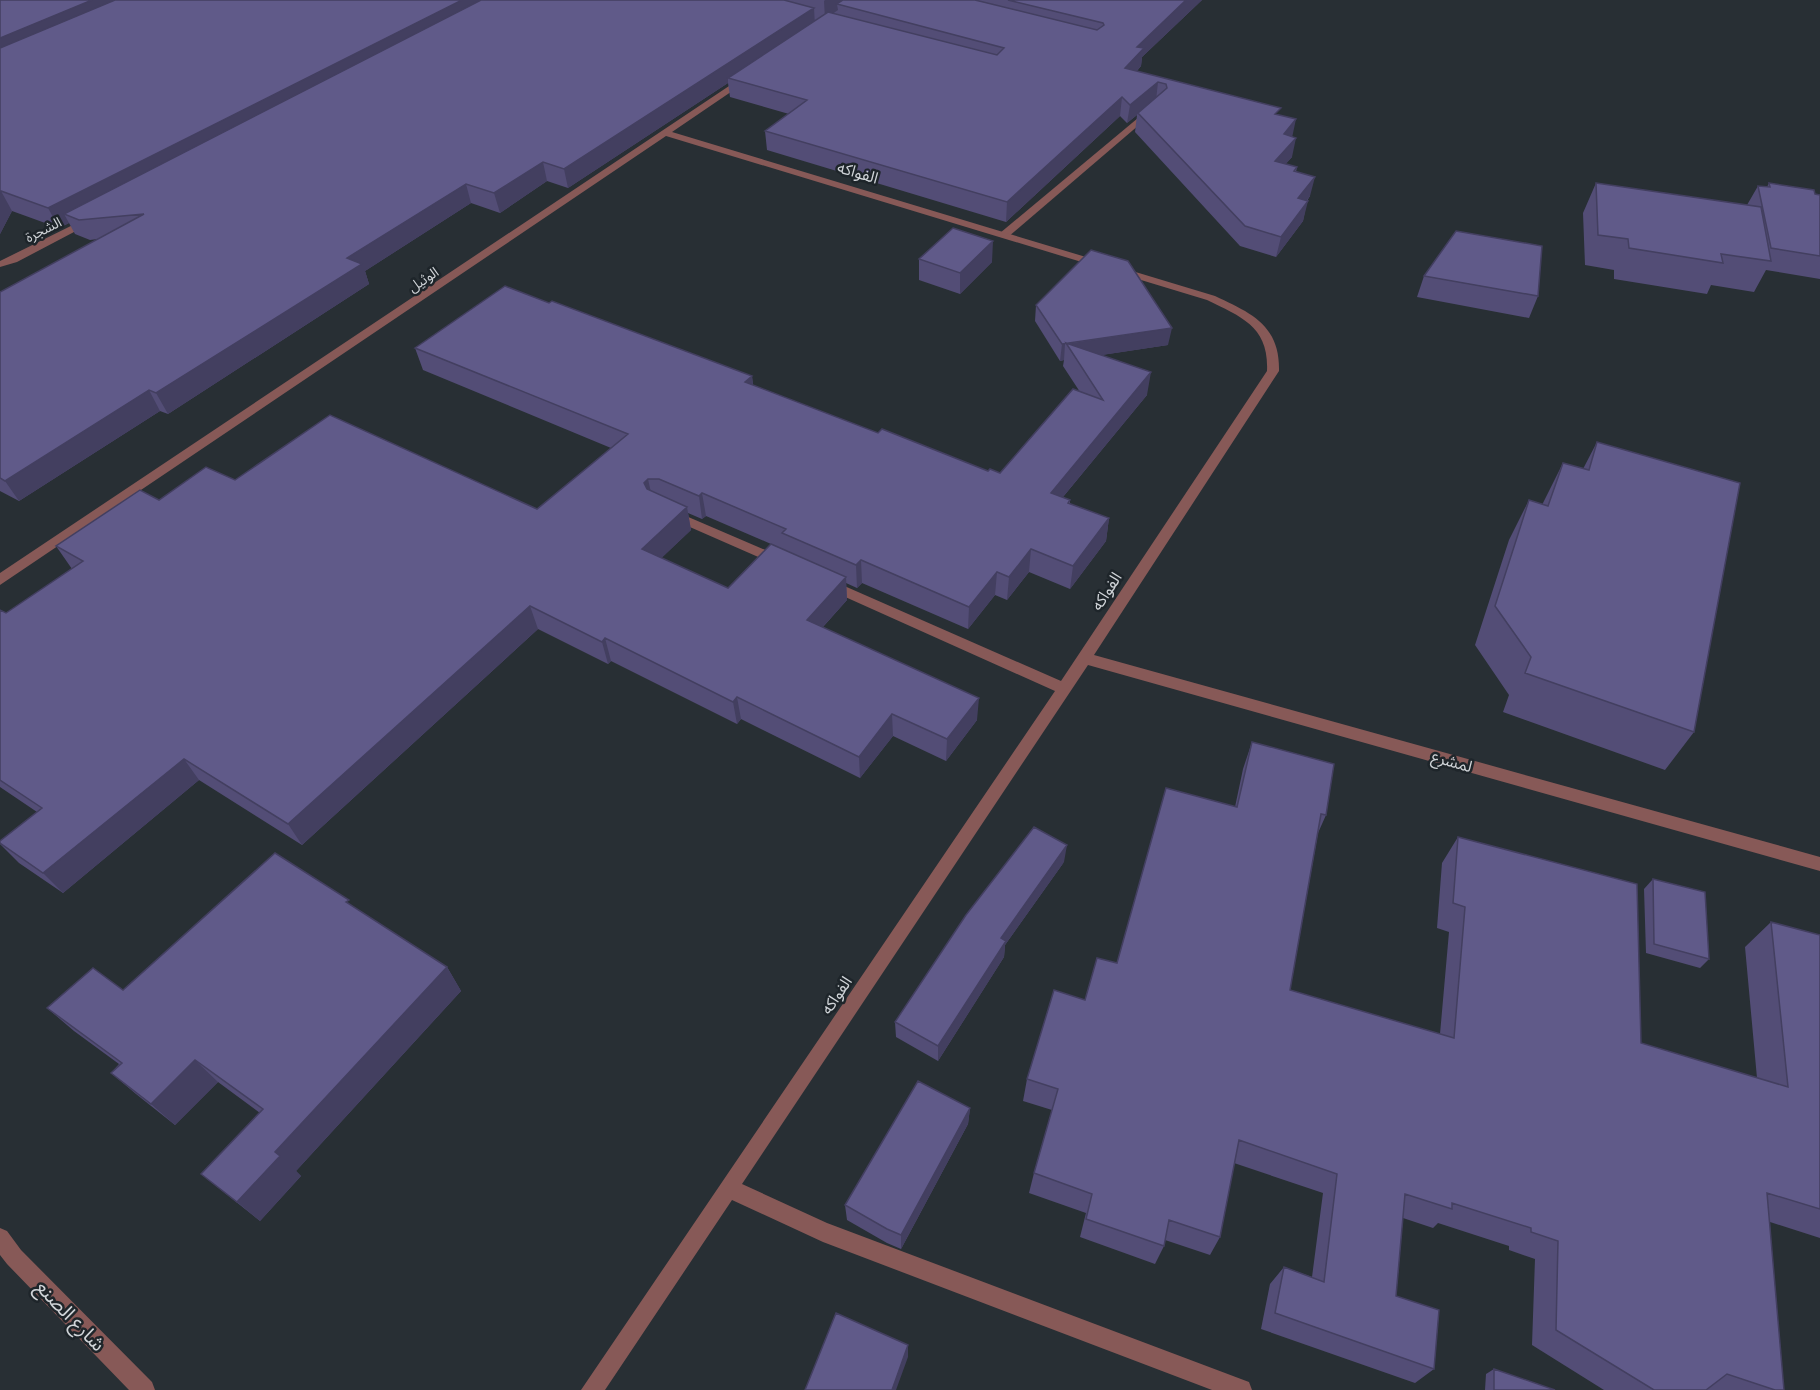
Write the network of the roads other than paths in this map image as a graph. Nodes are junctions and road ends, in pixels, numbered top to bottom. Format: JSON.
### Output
{"nodes":[{"id":1,"x":751,"y":75,"type":"edge"},
{"id":2,"x":1158,"y":105,"type":"edge"},
{"id":3,"x":667,"y":133,"type":"junction"},
{"id":4,"x":98,"y":215,"type":"edge"},
{"id":5,"x":1004,"y":235,"type":"junction"},
{"id":6,"x":0,"y":264,"type":"edge"},
{"id":7,"x":658,"y":507,"type":"edge"},
{"id":8,"x":797,"y":569,"type":"edge"},
{"id":9,"x":818,"y":579,"type":"edge"},
{"id":10,"x":0,"y":580,"type":"edge"},
{"id":11,"x":1084,"y":658,"type":"junction"},
{"id":12,"x":1064,"y":689,"type":"junction"},
{"id":13,"x":1820,"y":864,"type":"edge"},
{"id":14,"x":729,"y":1188,"type":"junction"},
{"id":15,"x":0,"y":1238,"type":"edge"},
{"id":16,"x":144,"y":1390,"type":"edge"},
{"id":17,"x":592,"y":1390,"type":"edge"},
{"id":18,"x":1240,"y":1390,"type":"edge"}],
"edges":[{"from":1,"to":3,"type":"street","name":"الوثيل"},
{"from":2,"to":5,"type":"street"},
{"from":3,"to":5,"type":"street","name":"الفواكه"},
{"from":3,"to":10,"type":"street","name":"الوثيل"},
{"from":4,"to":6,"type":"street","name":"الشجرة"},
{"from":5,"to":11,"type":"street","name":"الفواكه"},
{"from":7,"to":8,"type":"street"},
{"from":9,"to":12,"type":"street"},
{"from":11,"to":12,"type":"street","name":"الفواكه"},
{"from":11,"to":13,"type":"street","name":"لمشرع"},
{"from":12,"to":14,"type":"street","name":"الفواكه"},
{"from":14,"to":17,"type":"street","name":"الفواكه"},
{"from":14,"to":18,"type":"street"},
{"from":15,"to":16,"type":"street","name":"شارع الصنع"}]}
